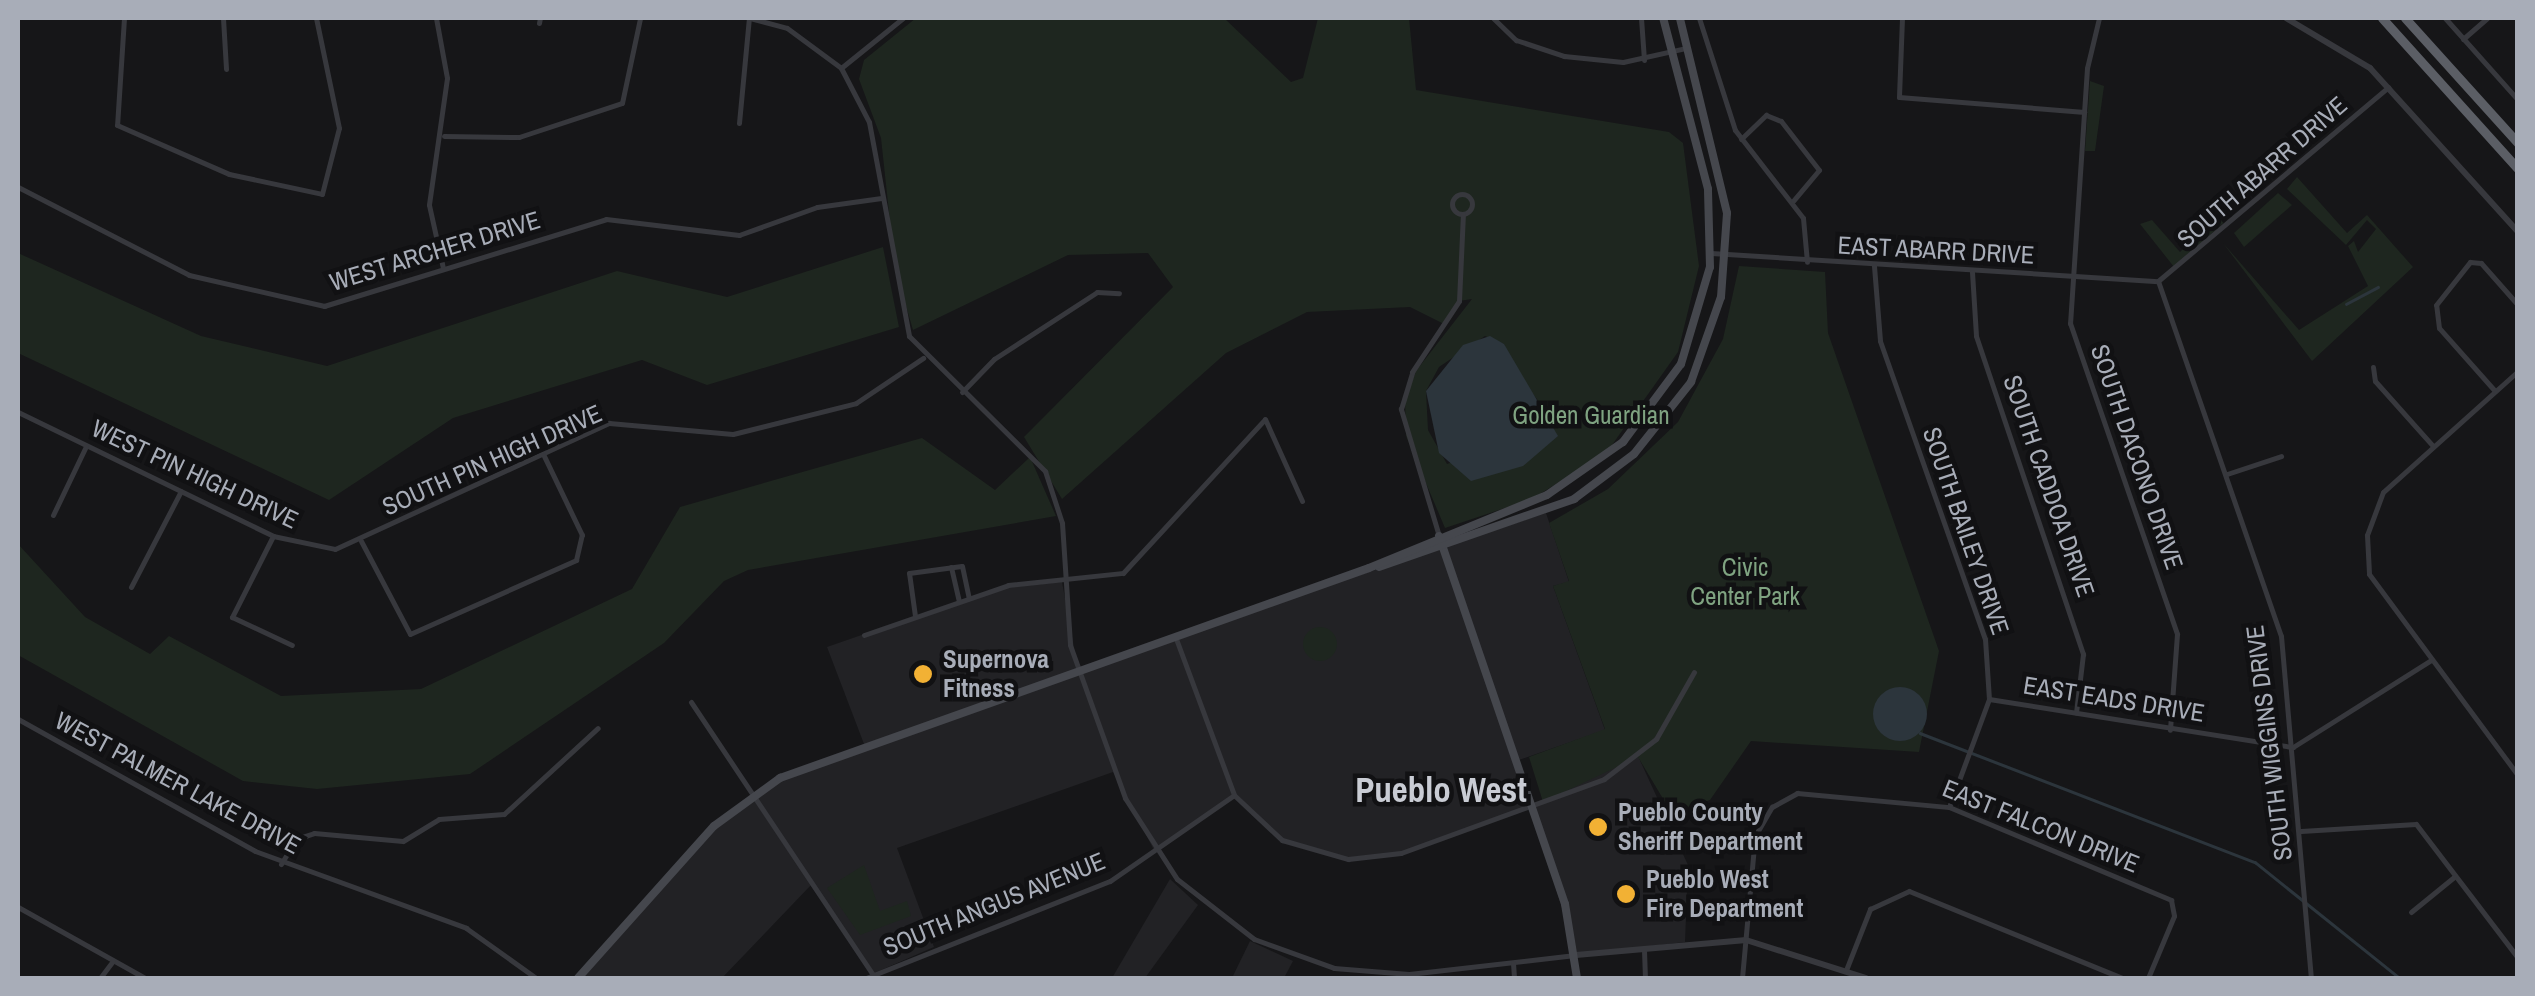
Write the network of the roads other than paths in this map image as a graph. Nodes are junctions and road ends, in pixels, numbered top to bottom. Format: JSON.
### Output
{"nodes":[{"id":1,"x":124,"y":18,"type":"edge"},
{"id":2,"x":223,"y":18,"type":"edge"},
{"id":3,"x":316,"y":18,"type":"edge"},
{"id":4,"x":436,"y":18,"type":"edge"},
{"id":5,"x":640,"y":18,"type":"edge"},
{"id":6,"x":750,"y":18,"type":"edge"},
{"id":7,"x":903,"y":18,"type":"edge"},
{"id":8,"x":1493,"y":18,"type":"edge"},
{"id":9,"x":1641,"y":18,"type":"edge"},
{"id":10,"x":1664,"y":18,"type":"edge"},
{"id":11,"x":1680,"y":18,"type":"edge"},
{"id":12,"x":1699,"y":18,"type":"edge"},
{"id":13,"x":1902,"y":18,"type":"edge"},
{"id":14,"x":2099,"y":18,"type":"edge"},
{"id":15,"x":2286,"y":18,"type":"edge"},
{"id":16,"x":2382,"y":18,"type":"edge"},
{"id":17,"x":2405,"y":18,"type":"edge"},
{"id":18,"x":2445,"y":18,"type":"edge"},
{"id":19,"x":2487,"y":18,"type":"edge"},
{"id":20,"x":2463,"y":39,"type":"junction"},
{"id":21,"x":1686,"y":48,"type":"junction"},
{"id":22,"x":1671,"y":52,"type":"junction"},
{"id":23,"x":1644,"y":60,"type":"junction"},
{"id":24,"x":841,"y":68,"type":"junction"},
{"id":25,"x":226,"y":69,"type":"dead end"},
{"id":26,"x":2388,"y":87,"type":"junction"},
{"id":27,"x":2518,"y":100,"type":"edge"},
{"id":28,"x":2084,"y":112,"type":"junction"},
{"id":29,"x":739,"y":123,"type":"dead end"},
{"id":30,"x":444,"y":136,"type":"junction"},
{"id":31,"x":1740,"y":139,"type":"junction"},
{"id":32,"x":2518,"y":143,"type":"edge"},
{"id":33,"x":2518,"y":169,"type":"edge"},
{"id":34,"x":18,"y":187,"type":"edge"},
{"id":35,"x":881,"y":198,"type":"junction"},
{"id":36,"x":1792,"y":202,"type":"junction"},
{"id":37,"x":1463,"y":214,"type":"junction"},
{"id":38,"x":2518,"y":232,"type":"edge"},
{"id":39,"x":1711,"y":253,"type":"junction"},
{"id":40,"x":1727,"y":254,"type":"junction"},
{"id":41,"x":1807,"y":262,"type":"junction"},
{"id":42,"x":1874,"y":266,"type":"junction"},
{"id":43,"x":444,"y":268,"type":"junction"},
{"id":44,"x":1972,"y":272,"type":"junction"},
{"id":45,"x":2073,"y":278,"type":"junction"},
{"id":46,"x":2158,"y":281,"type":"junction"},
{"id":47,"x":1119,"y":293,"type":"dead end"},
{"id":48,"x":2518,"y":305,"type":"edge"},
{"id":49,"x":924,"y":358,"type":"junction"},
{"id":50,"x":2374,"y":367,"type":"dead end"},
{"id":51,"x":2518,"y":371,"type":"edge"},
{"id":52,"x":2495,"y":391,"type":"junction"},
{"id":53,"x":962,"y":392,"type":"junction"},
{"id":54,"x":18,"y":412,"type":"edge"},
{"id":55,"x":86,"y":446,"type":"junction"},
{"id":56,"x":2433,"y":446,"type":"junction"},
{"id":57,"x":544,"y":456,"type":"junction"},
{"id":58,"x":2281,"y":456,"type":"dead end"},
{"id":59,"x":2227,"y":474,"type":"junction"},
{"id":60,"x":181,"y":491,"type":"junction"},
{"id":61,"x":1302,"y":501,"type":"dead end"},
{"id":62,"x":53,"y":514,"type":"dead end"},
{"id":63,"x":273,"y":536,"type":"junction"},
{"id":64,"x":1439,"y":536,"type":"junction"},
{"id":65,"x":361,"y":542,"type":"junction"},
{"id":66,"x":1444,"y":550,"type":"junction"},
{"id":67,"x":951,"y":568,"type":"junction"},
{"id":68,"x":1369,"y":568,"type":"junction"},
{"id":69,"x":1062,"y":582,"type":"junction"},
{"id":70,"x":131,"y":588,"type":"dead end"},
{"id":71,"x":969,"y":598,"type":"junction"},
{"id":72,"x":960,"y":601,"type":"junction"},
{"id":73,"x":915,"y":616,"type":"junction"},
{"id":74,"x":864,"y":635,"type":"dead end"},
{"id":75,"x":1175,"y":636,"type":"junction"},
{"id":76,"x":292,"y":645,"type":"dead end"},
{"id":77,"x":2431,"y":660,"type":"junction"},
{"id":78,"x":1078,"y":670,"type":"junction"},
{"id":79,"x":1694,"y":672,"type":"dead end"},
{"id":80,"x":1988,"y":699,"type":"junction"},
{"id":81,"x":691,"y":702,"type":"dead end"},
{"id":82,"x":2076,"y":713,"type":"junction"},
{"id":83,"x":18,"y":719,"type":"edge"},
{"id":84,"x":598,"y":728,"type":"dead end"},
{"id":85,"x":2170,"y":730,"type":"junction"},
{"id":86,"x":2293,"y":747,"type":"junction"},
{"id":87,"x":2518,"y":775,"type":"edge"},
{"id":88,"x":753,"y":794,"type":"junction"},
{"id":89,"x":1234,"y":795,"type":"junction"},
{"id":90,"x":1531,"y":806,"type":"junction"},
{"id":91,"x":1949,"y":807,"type":"junction"},
{"id":92,"x":2302,"y":831,"type":"junction"},
{"id":93,"x":1155,"y":852,"type":"junction"},
{"id":94,"x":280,"y":864,"type":"junction"},
{"id":95,"x":2454,"y":877,"type":"junction"},
{"id":96,"x":18,"y":907,"type":"edge"},
{"id":97,"x":2411,"y":912,"type":"dead end"},
{"id":98,"x":1746,"y":940,"type":"junction"},
{"id":99,"x":1644,"y":947,"type":"junction"},
{"id":100,"x":1576,"y":955,"type":"junction"},
{"id":101,"x":2518,"y":958,"type":"edge"},
{"id":102,"x":113,"y":961,"type":"junction"},
{"id":103,"x":1513,"y":963,"type":"junction"},
{"id":104,"x":1846,"y":970,"type":"junction"},
{"id":105,"x":1362,"y":976,"type":"edge"},
{"id":106,"x":871,"y":977,"type":"edge"},
{"id":107,"x":100,"y":978,"type":"edge"},
{"id":108,"x":145,"y":978,"type":"edge"},
{"id":109,"x":536,"y":978,"type":"edge"},
{"id":110,"x":578,"y":978,"type":"edge"},
{"id":111,"x":1514,"y":978,"type":"edge"},
{"id":112,"x":1577,"y":978,"type":"edge"},
{"id":113,"x":1645,"y":978,"type":"edge"},
{"id":114,"x":1742,"y":978,"type":"edge"},
{"id":115,"x":1866,"y":978,"type":"edge"},
{"id":116,"x":2122,"y":978,"type":"edge"},
{"id":117,"x":2148,"y":978,"type":"edge"},
{"id":118,"x":2311,"y":978,"type":"edge"}],
"edges":[{"from":1,"to":3,"type":"street"},
{"from":2,"to":25,"type":"street"},
{"from":4,"to":30,"type":"street"},
{"from":5,"to":30,"type":"street"},
{"from":6,"to":24,"type":"street"},
{"from":6,"to":29,"type":"street"},
{"from":7,"to":24,"type":"street"},
{"from":8,"to":23,"type":"street"},
{"from":9,"to":23,"type":"street"},
{"from":10,"to":22,"type":"main road"},
{"from":11,"to":21,"type":"main road"},
{"from":12,"to":31,"type":"street"},
{"from":13,"to":28,"type":"street"},
{"from":14,"to":28,"type":"street","name":"SOUTH DACONO DRIVE"},
{"from":15,"to":26,"type":"street"},
{"from":16,"to":33,"type":"highway"},
{"from":17,"to":32,"type":"highway"},
{"from":18,"to":20,"type":"street"},
{"from":19,"to":20,"type":"street"},
{"from":20,"to":27,"type":"street"},
{"from":21,"to":22,"type":"street"},
{"from":21,"to":40,"type":"main road"},
{"from":22,"to":23,"type":"street"},
{"from":22,"to":39,"type":"main road"},
{"from":24,"to":35,"type":"street"},
{"from":26,"to":38,"type":"street"},
{"from":26,"to":46,"type":"street","name":"SOUTH ABARR DRIVE"},
{"from":28,"to":45,"type":"street","name":"SOUTH DACONO DRIVE"},
{"from":30,"to":43,"type":"street"},
{"from":31,"to":36,"type":"street"},
{"from":31,"to":36,"type":"street"},
{"from":34,"to":43,"type":"street","name":"WEST ARCHER DRIVE"},
{"from":35,"to":43,"type":"street","name":"WEST ARCHER DRIVE"},
{"from":35,"to":49,"type":"street"},
{"from":36,"to":41,"type":"street"},
{"from":37,"to":37,"type":"street"},
{"from":37,"to":64,"type":"street"},
{"from":39,"to":40,"type":"street","name":"EAST ABARR DRIVE"},
{"from":39,"to":64,"type":"main road"},
{"from":40,"to":41,"type":"street","name":"EAST ABARR DRIVE"},
{"from":40,"to":66,"type":"main road"},
{"from":41,"to":42,"type":"street","name":"EAST ABARR DRIVE"},
{"from":42,"to":44,"type":"street","name":"EAST ABARR DRIVE"},
{"from":42,"to":80,"type":"street","name":"SOUTH BAILEY DRIVE"},
{"from":44,"to":45,"type":"street","name":"EAST ABARR DRIVE"},
{"from":44,"to":82,"type":"street","name":"SOUTH CADDOA DRIVE"},
{"from":45,"to":46,"type":"street","name":"EAST ABARR DRIVE"},
{"from":45,"to":85,"type":"street","name":"SOUTH DACONO DRIVE"},
{"from":46,"to":59,"type":"street","name":"SOUTH WIGGINS DRIVE"},
{"from":47,"to":53,"type":"street"},
{"from":48,"to":52,"type":"street"},
{"from":49,"to":53,"type":"street"},
{"from":49,"to":57,"type":"street","name":"SOUTH PIN HIGH DRIVE"},
{"from":50,"to":56,"type":"street"},
{"from":51,"to":52,"type":"street"},
{"from":52,"to":56,"type":"street"},
{"from":53,"to":69,"type":"street"},
{"from":54,"to":55,"type":"street","name":"WEST PIN HIGH DRIVE"},
{"from":55,"to":60,"type":"street","name":"WEST PIN HIGH DRIVE"},
{"from":55,"to":62,"type":"street"},
{"from":56,"to":77,"type":"street"},
{"from":57,"to":65,"type":"street","name":"SOUTH PIN HIGH DRIVE"},
{"from":57,"to":65,"type":"street"},
{"from":58,"to":59,"type":"street"},
{"from":59,"to":86,"type":"street","name":"SOUTH WIGGINS DRIVE"},
{"from":60,"to":63,"type":"street","name":"WEST PIN HIGH DRIVE"},
{"from":60,"to":70,"type":"street"},
{"from":61,"to":69,"type":"street"},
{"from":63,"to":65,"type":"street","name":"WEST PIN HIGH DRIVE"},
{"from":63,"to":76,"type":"street"},
{"from":64,"to":66,"type":"main road"},
{"from":64,"to":68,"type":"main road"},
{"from":66,"to":68,"type":"main road"},
{"from":66,"to":90,"type":"main road"},
{"from":67,"to":71,"type":"street"},
{"from":67,"to":72,"type":"street"},
{"from":67,"to":73,"type":"street"},
{"from":68,"to":75,"type":"main road"},
{"from":69,"to":71,"type":"street"},
{"from":69,"to":78,"type":"street"},
{"from":71,"to":72,"type":"street"},
{"from":72,"to":73,"type":"street"},
{"from":73,"to":74,"type":"street"},
{"from":75,"to":78,"type":"main road"},
{"from":75,"to":89,"type":"street"},
{"from":77,"to":86,"type":"street"},
{"from":77,"to":87,"type":"street"},
{"from":78,"to":88,"type":"main road"},
{"from":78,"to":93,"type":"street"},
{"from":79,"to":90,"type":"street"},
{"from":80,"to":82,"type":"street","name":"EAST EADS DRIVE"},
{"from":80,"to":91,"type":"street","name":"SOUTH BAILEY DRIVE"},
{"from":81,"to":88,"type":"street"},
{"from":82,"to":85,"type":"street","name":"EAST EADS DRIVE"},
{"from":83,"to":94,"type":"street","name":"WEST PALMER LAKE DRIVE"},
{"from":84,"to":94,"type":"street"},
{"from":85,"to":86,"type":"street","name":"EAST EADS DRIVE"},
{"from":86,"to":92,"type":"street","name":"SOUTH WIGGINS DRIVE"},
{"from":88,"to":106,"type":"street"},
{"from":88,"to":110,"type":"main road"},
{"from":89,"to":90,"type":"street"},
{"from":89,"to":93,"type":"street","name":"SOUTH ANGUS AVENUE"},
{"from":90,"to":100,"type":"main road"},
{"from":91,"to":98,"type":"street","name":"EAST FALCON DRIVE"},
{"from":91,"to":117,"type":"street","name":"EAST FALCON DRIVE"},
{"from":92,"to":95,"type":"street"},
{"from":92,"to":118,"type":"street","name":"SOUTH WIGGINS DRIVE"},
{"from":93,"to":105,"type":"street"},
{"from":93,"to":106,"type":"street","name":"SOUTH ANGUS AVENUE"},
{"from":94,"to":109,"type":"street","name":"WEST PALMER LAKE DRIVE"},
{"from":95,"to":97,"type":"street"},
{"from":95,"to":101,"type":"street"},
{"from":96,"to":102,"type":"street"},
{"from":98,"to":99,"type":"street"},
{"from":98,"to":104,"type":"street"},
{"from":98,"to":114,"type":"street"},
{"from":99,"to":100,"type":"street"},
{"from":99,"to":113,"type":"street"},
{"from":100,"to":103,"type":"street"},
{"from":100,"to":112,"type":"main road"},
{"from":102,"to":107,"type":"street"},
{"from":102,"to":108,"type":"street"},
{"from":103,"to":105,"type":"street"},
{"from":103,"to":111,"type":"street"},
{"from":104,"to":115,"type":"street"},
{"from":104,"to":116,"type":"street"}]}
